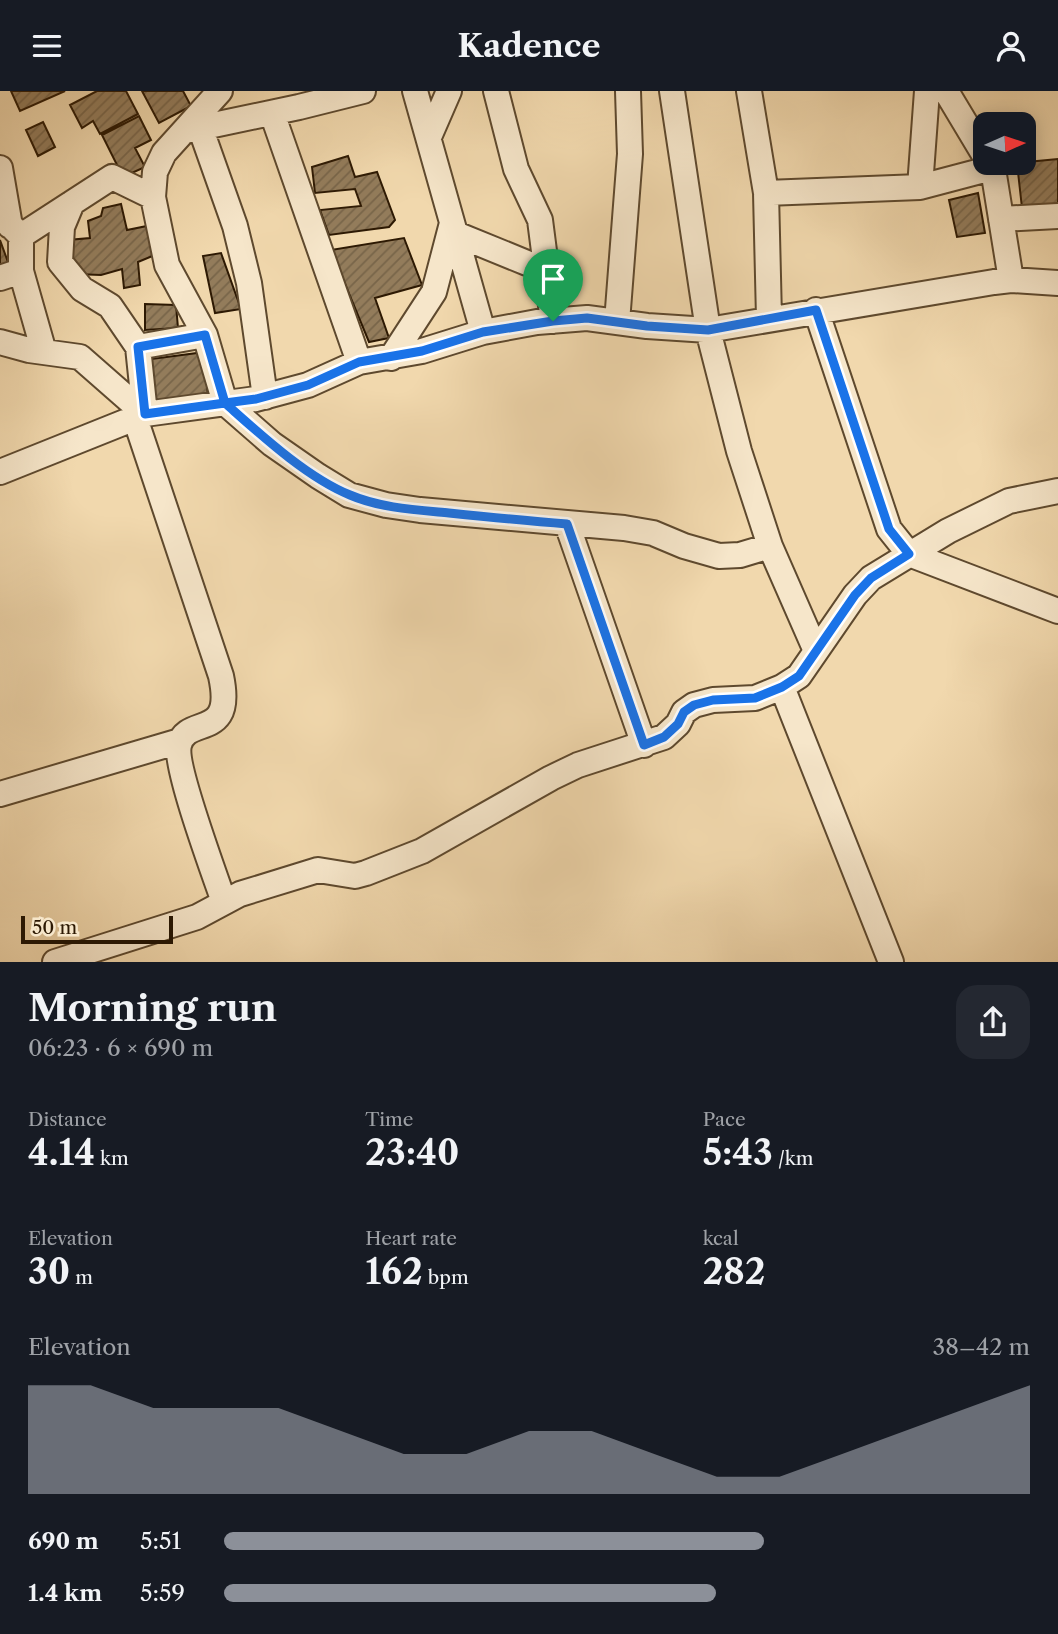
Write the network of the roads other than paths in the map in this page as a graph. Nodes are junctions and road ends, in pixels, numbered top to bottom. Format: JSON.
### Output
{"nodes":[{"id":1,"x":220,"y":91,"type":"edge"},
{"id":2,"x":363,"y":91,"type":"edge"},
{"id":3,"x":415,"y":91,"type":"edge"},
{"id":4,"x":449,"y":91,"type":"edge"},
{"id":5,"x":496,"y":91,"type":"edge"},
{"id":6,"x":628,"y":91,"type":"edge"},
{"id":7,"x":672,"y":91,"type":"edge"},
{"id":8,"x":749,"y":91,"type":"edge"},
{"id":9,"x":927,"y":91,"type":"edge"},
{"id":10,"x":946,"y":91,"type":"edge"},
{"id":11,"x":272,"y":113,"type":"junction"},
{"id":12,"x":192,"y":129,"type":"junction"},
{"id":13,"x":973,"y":136,"type":"edge"},
{"id":14,"x":429,"y":137,"type":"junction"},
{"id":15,"x":0,"y":168,"type":"edge"},
{"id":16,"x":973,"y":169,"type":"edge"},
{"id":17,"x":992,"y":175,"type":"edge"},
{"id":18,"x":920,"y":187,"type":"junction"},
{"id":19,"x":766,"y":193,"type":"junction"},
{"id":20,"x":153,"y":197,"type":"junction"},
{"id":21,"x":72,"y":203,"type":"junction"},
{"id":22,"x":1058,"y":216,"type":"edge"},
{"id":23,"x":1001,"y":219,"type":"junction"},
{"id":24,"x":10,"y":226,"type":"edge"},
{"id":25,"x":454,"y":228,"type":"junction"},
{"id":26,"x":527,"y":263,"type":"dead end"},
{"id":27,"x":10,"y":274,"type":"edge"},
{"id":28,"x":1011,"y":279,"type":"junction"},
{"id":29,"x":1058,"y":283,"type":"edge"},
{"id":30,"x":816,"y":310,"type":"junction"},
{"id":31,"x":769,"y":318,"type":"junction"},
{"id":32,"x":553,"y":321,"type":"junction"},
{"id":33,"x":617,"y":322,"type":"junction"},
{"id":34,"x":708,"y":330,"type":"junction"},
{"id":35,"x":483,"y":332,"type":"junction"},
{"id":36,"x":205,"y":335,"type":"junction"},
{"id":37,"x":0,"y":342,"type":"edge"},
{"id":38,"x":138,"y":347,"type":"junction"},
{"id":39,"x":44,"y":352,"type":"junction"},
{"id":40,"x":391,"y":358,"type":"junction"},
{"id":41,"x":359,"y":362,"type":"junction"},
{"id":42,"x":265,"y":397,"type":"junction"},
{"id":43,"x":225,"y":403,"type":"junction"},
{"id":44,"x":140,"y":416,"type":"junction"},
{"id":45,"x":0,"y":471,"type":"edge"},
{"id":46,"x":1058,"y":491,"type":"edge"},
{"id":47,"x":567,"y":524,"type":"junction"},
{"id":48,"x":770,"y":547,"type":"junction"},
{"id":49,"x":909,"y":554,"type":"junction"},
{"id":50,"x":1058,"y":611,"type":"edge"},
{"id":51,"x":816,"y":651,"type":"junction"},
{"id":52,"x":782,"y":687,"type":"junction"},
{"id":53,"x":180,"y":741,"type":"junction"},
{"id":54,"x":644,"y":745,"type":"junction"},
{"id":55,"x":0,"y":794,"type":"edge"},
{"id":56,"x":224,"y":902,"type":"junction"},
{"id":57,"x":55,"y":962,"type":"edge"},
{"id":58,"x":891,"y":962,"type":"edge"}],
"edges":[{"from":1,"to":12,"type":"street"},
{"from":2,"to":11,"type":"street"},
{"from":3,"to":14,"type":"street"},
{"from":4,"to":14,"type":"street"},
{"from":5,"to":32,"type":"street"},
{"from":6,"to":33,"type":"street"},
{"from":7,"to":34,"type":"street"},
{"from":8,"to":19,"type":"street"},
{"from":9,"to":18,"type":"street"},
{"from":10,"to":13,"type":"street"},
{"from":11,"to":12,"type":"street"},
{"from":11,"to":41,"type":"street"},
{"from":12,"to":20,"type":"street"},
{"from":12,"to":42,"type":"street"},
{"from":14,"to":25,"type":"street"},
{"from":15,"to":24,"type":"street"},
{"from":16,"to":18,"type":"street"},
{"from":17,"to":23,"type":"street"},
{"from":18,"to":19,"type":"street"},
{"from":19,"to":31,"type":"street"},
{"from":20,"to":21,"type":"street"},
{"from":20,"to":36,"type":"street"},
{"from":21,"to":24,"type":"street"},
{"from":21,"to":38,"type":"street"},
{"from":22,"to":23,"type":"street"},
{"from":23,"to":28,"type":"street"},
{"from":24,"to":27,"type":"street"},
{"from":25,"to":26,"type":"street"},
{"from":25,"to":35,"type":"street"},
{"from":25,"to":40,"type":"street"},
{"from":27,"to":39,"type":"street"},
{"from":28,"to":29,"type":"street"},
{"from":28,"to":30,"type":"street"},
{"from":30,"to":31,"type":"street"},
{"from":30,"to":49,"type":"street"},
{"from":31,"to":34,"type":"street"},
{"from":32,"to":33,"type":"street"},
{"from":32,"to":35,"type":"street"},
{"from":33,"to":34,"type":"street"},
{"from":34,"to":48,"type":"street"},
{"from":35,"to":40,"type":"street"},
{"from":36,"to":38,"type":"street"},
{"from":36,"to":43,"type":"street"},
{"from":37,"to":39,"type":"street"},
{"from":38,"to":44,"type":"street"},
{"from":39,"to":44,"type":"street"},
{"from":40,"to":41,"type":"street"},
{"from":41,"to":42,"type":"street"},
{"from":42,"to":43,"type":"street"},
{"from":43,"to":44,"type":"street"},
{"from":43,"to":47,"type":"street"},
{"from":44,"to":45,"type":"street"},
{"from":44,"to":53,"type":"street"},
{"from":46,"to":49,"type":"street"},
{"from":47,"to":48,"type":"street"},
{"from":47,"to":54,"type":"street"},
{"from":48,"to":51,"type":"street"},
{"from":49,"to":50,"type":"street"},
{"from":49,"to":51,"type":"street"},
{"from":51,"to":52,"type":"street"},
{"from":52,"to":54,"type":"street"},
{"from":52,"to":58,"type":"street"},
{"from":53,"to":55,"type":"street"},
{"from":53,"to":56,"type":"street"},
{"from":54,"to":56,"type":"street"},
{"from":56,"to":57,"type":"street"}]}
